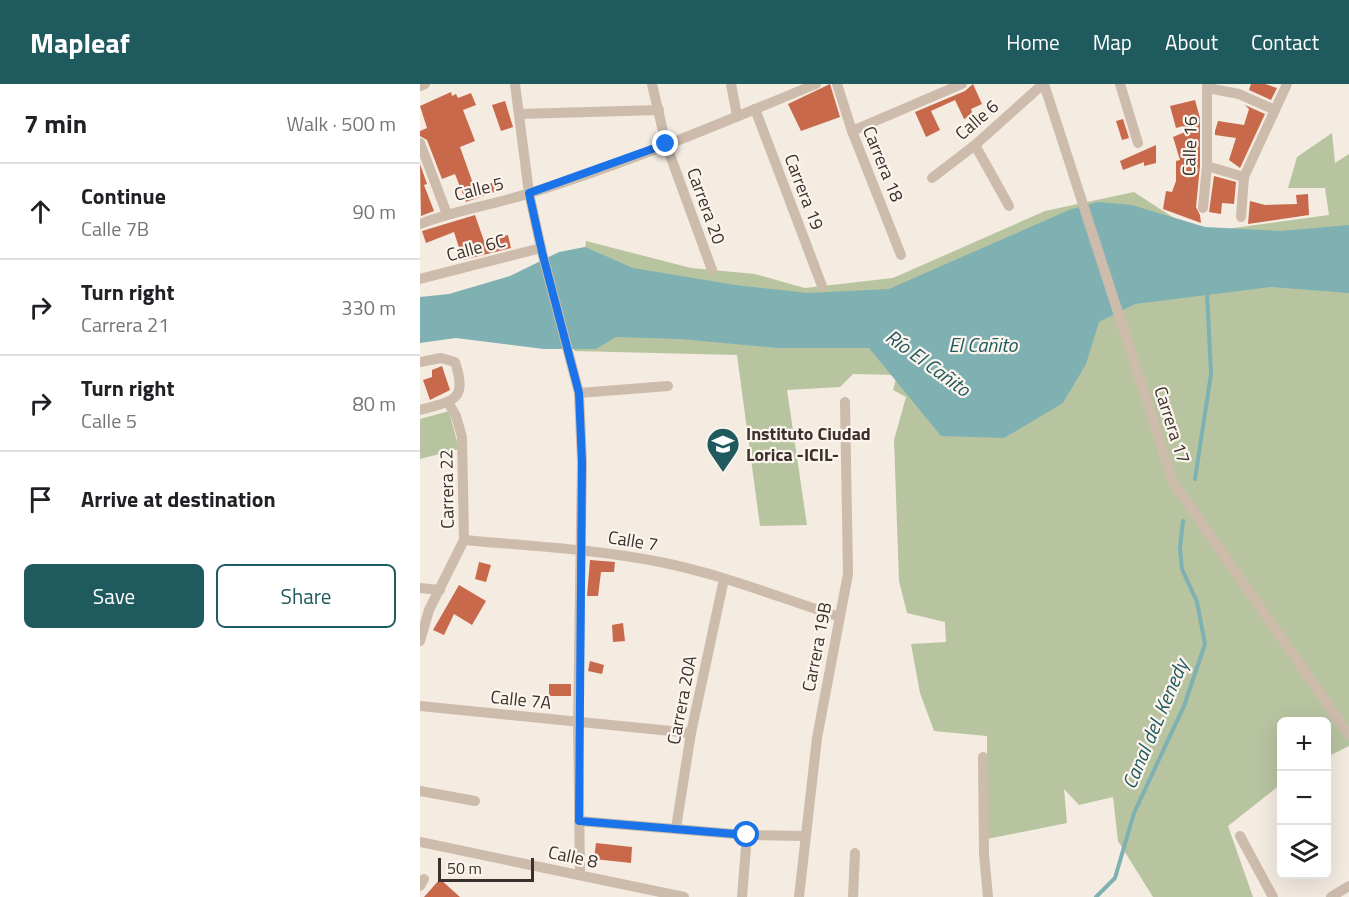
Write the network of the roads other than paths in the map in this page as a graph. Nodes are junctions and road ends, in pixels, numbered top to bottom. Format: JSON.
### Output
{"nodes":[{"id":1,"x":425,"y":84,"type":"edge"},
{"id":2,"x":515,"y":84,"type":"edge"},
{"id":3,"x":652,"y":84,"type":"edge"},
{"id":4,"x":732,"y":84,"type":"edge"},
{"id":5,"x":816,"y":84,"type":"edge"},
{"id":6,"x":837,"y":84,"type":"edge"},
{"id":7,"x":962,"y":84,"type":"edge"},
{"id":8,"x":1043,"y":84,"type":"edge"},
{"id":9,"x":1120,"y":84,"type":"edge"},
{"id":10,"x":1287,"y":84,"type":"edge"},
{"id":11,"x":420,"y":86,"type":"edge"},
{"id":12,"x":1207,"y":86,"type":"edge"},
{"id":13,"x":755,"y":109,"type":"junction"},
{"id":14,"x":659,"y":110,"type":"junction"},
{"id":15,"x":1275,"y":110,"type":"junction"},
{"id":16,"x":519,"y":114,"type":"junction"},
{"id":17,"x":737,"y":116,"type":"junction"},
{"id":18,"x":852,"y":132,"type":"junction"},
{"id":19,"x":420,"y":143,"type":"edge"},
{"id":20,"x":1138,"y":143,"type":"dead end"},
{"id":21,"x":666,"y":144,"type":"junction"},
{"id":22,"x":975,"y":145,"type":"junction"},
{"id":23,"x":1207,"y":166,"type":"junction"},
{"id":24,"x":1244,"y":177,"type":"junction"},
{"id":25,"x":932,"y":178,"type":"dead end"},
{"id":26,"x":529,"y":193,"type":"junction"},
{"id":27,"x":1009,"y":206,"type":"dead end"},
{"id":28,"x":1203,"y":208,"type":"dead end"},
{"id":29,"x":447,"y":214,"type":"junction"},
{"id":30,"x":1241,"y":217,"type":"dead end"},
{"id":31,"x":420,"y":224,"type":"edge"},
{"id":32,"x":541,"y":250,"type":"junction"},
{"id":33,"x":901,"y":255,"type":"dead end"},
{"id":34,"x":712,"y":270,"type":"dead end"},
{"id":35,"x":420,"y":279,"type":"edge"},
{"id":36,"x":822,"y":286,"type":"dead end"},
{"id":37,"x":420,"y":362,"type":"edge"},
{"id":38,"x":668,"y":386,"type":"dead end"},
{"id":39,"x":579,"y":393,"type":"junction"},
{"id":40,"x":448,"y":402,"type":"junction"},
{"id":41,"x":845,"y":402,"type":"dead end"},
{"id":42,"x":420,"y":410,"type":"edge"},
{"id":43,"x":464,"y":540,"type":"junction"},
{"id":44,"x":580,"y":550,"type":"junction"},
{"id":45,"x":724,"y":579,"type":"junction"},
{"id":46,"x":420,"y":588,"type":"edge"},
{"id":47,"x":440,"y":590,"type":"junction"},
{"id":48,"x":840,"y":617,"type":"junction"},
{"id":49,"x":420,"y":641,"type":"edge"},
{"id":50,"x":420,"y":706,"type":"edge"},
{"id":51,"x":578,"y":723,"type":"junction"},
{"id":52,"x":691,"y":734,"type":"junction"},
{"id":53,"x":1349,"y":735,"type":"edge"},
{"id":54,"x":983,"y":757,"type":"dead end"},
{"id":55,"x":420,"y":791,"type":"edge"},
{"id":56,"x":475,"y":801,"type":"dead end"},
{"id":57,"x":579,"y":821,"type":"junction"},
{"id":58,"x":676,"y":828,"type":"junction"},
{"id":59,"x":747,"y":835,"type":"junction"},
{"id":60,"x":806,"y":836,"type":"junction"},
{"id":61,"x":1240,"y":836,"type":"dead end"},
{"id":62,"x":420,"y":842,"type":"edge"},
{"id":63,"x":855,"y":852,"type":"dead end"},
{"id":64,"x":580,"y":875,"type":"junction"},
{"id":65,"x":1349,"y":886,"type":"edge"},
{"id":66,"x":684,"y":897,"type":"edge"},
{"id":67,"x":742,"y":897,"type":"edge"},
{"id":68,"x":799,"y":897,"type":"edge"},
{"id":69,"x":853,"y":897,"type":"edge"},
{"id":70,"x":988,"y":897,"type":"edge"},
{"id":71,"x":1273,"y":897,"type":"edge"},
{"id":72,"x":1330,"y":897,"type":"edge"}],
"edges":[{"from":1,"to":11,"type":"street"},
{"from":2,"to":16,"type":"street"},
{"from":3,"to":14,"type":"street","name":"Carrera 20"},
{"from":4,"to":17,"type":"street"},
{"from":5,"to":13,"type":"street","name":"Calle 5"},
{"from":6,"to":18,"type":"street","name":"Carrera 18"},
{"from":7,"to":18,"type":"street"},
{"from":8,"to":22,"type":"street","name":"Calle 6"},
{"from":8,"to":53,"type":"street","name":"Carrera 17"},
{"from":9,"to":20,"type":"street"},
{"from":10,"to":15,"type":"street"},
{"from":12,"to":15,"type":"street"},
{"from":12,"to":23,"type":"street","name":"Calle 16"},
{"from":13,"to":17,"type":"street","name":"Calle 5"},
{"from":13,"to":36,"type":"street","name":"Carrera 19"},
{"from":14,"to":16,"type":"street"},
{"from":14,"to":21,"type":"street","name":"Carrera 20"},
{"from":15,"to":24,"type":"street"},
{"from":16,"to":26,"type":"street"},
{"from":17,"to":21,"type":"street","name":"Calle 5"},
{"from":18,"to":33,"type":"street","name":"Carrera 18"},
{"from":19,"to":29,"type":"street"},
{"from":21,"to":26,"type":"street","name":"Calle 5"},
{"from":21,"to":34,"type":"street","name":"Carrera 20"},
{"from":22,"to":25,"type":"street","name":"Calle 6"},
{"from":22,"to":27,"type":"street"},
{"from":23,"to":24,"type":"street"},
{"from":23,"to":28,"type":"street","name":"Calle 16"},
{"from":24,"to":30,"type":"street"},
{"from":26,"to":29,"type":"street","name":"Calle 5"},
{"from":26,"to":32,"type":"street"},
{"from":29,"to":31,"type":"street","name":"Calle 5"},
{"from":32,"to":35,"type":"street","name":"Calle 6C"},
{"from":32,"to":39,"type":"street"},
{"from":37,"to":40,"type":"street"},
{"from":38,"to":39,"type":"street"},
{"from":39,"to":44,"type":"street"},
{"from":40,"to":42,"type":"street"},
{"from":40,"to":43,"type":"street","name":"Carrera 22"},
{"from":41,"to":48,"type":"street","name":"Carrera 19B"},
{"from":43,"to":44,"type":"street","name":"Calle 7"},
{"from":43,"to":47,"type":"street","name":"Carrera 22"},
{"from":44,"to":45,"type":"street","name":"Calle 7"},
{"from":44,"to":51,"type":"street"},
{"from":45,"to":48,"type":"street","name":"Calle 7"},
{"from":45,"to":52,"type":"street","name":"Carrera 20A"},
{"from":46,"to":47,"type":"street"},
{"from":47,"to":49,"type":"street","name":"Carrera 22"},
{"from":48,"to":60,"type":"street","name":"Carrera 19B"},
{"from":50,"to":51,"type":"street","name":"Calle 7A"},
{"from":51,"to":52,"type":"street","name":"Calle 7A"},
{"from":51,"to":57,"type":"street"},
{"from":52,"to":58,"type":"street","name":"Carrera 20A"},
{"from":54,"to":70,"type":"street"},
{"from":55,"to":56,"type":"street"},
{"from":57,"to":58,"type":"street"},
{"from":57,"to":64,"type":"street"},
{"from":58,"to":59,"type":"street"},
{"from":59,"to":60,"type":"street"},
{"from":59,"to":67,"type":"street"},
{"from":60,"to":68,"type":"street","name":"Carrera 19B"},
{"from":61,"to":71,"type":"street"},
{"from":62,"to":64,"type":"street","name":"Calle 8"},
{"from":63,"to":69,"type":"street"},
{"from":64,"to":66,"type":"street","name":"Calle 8"},
{"from":65,"to":72,"type":"street"}]}
